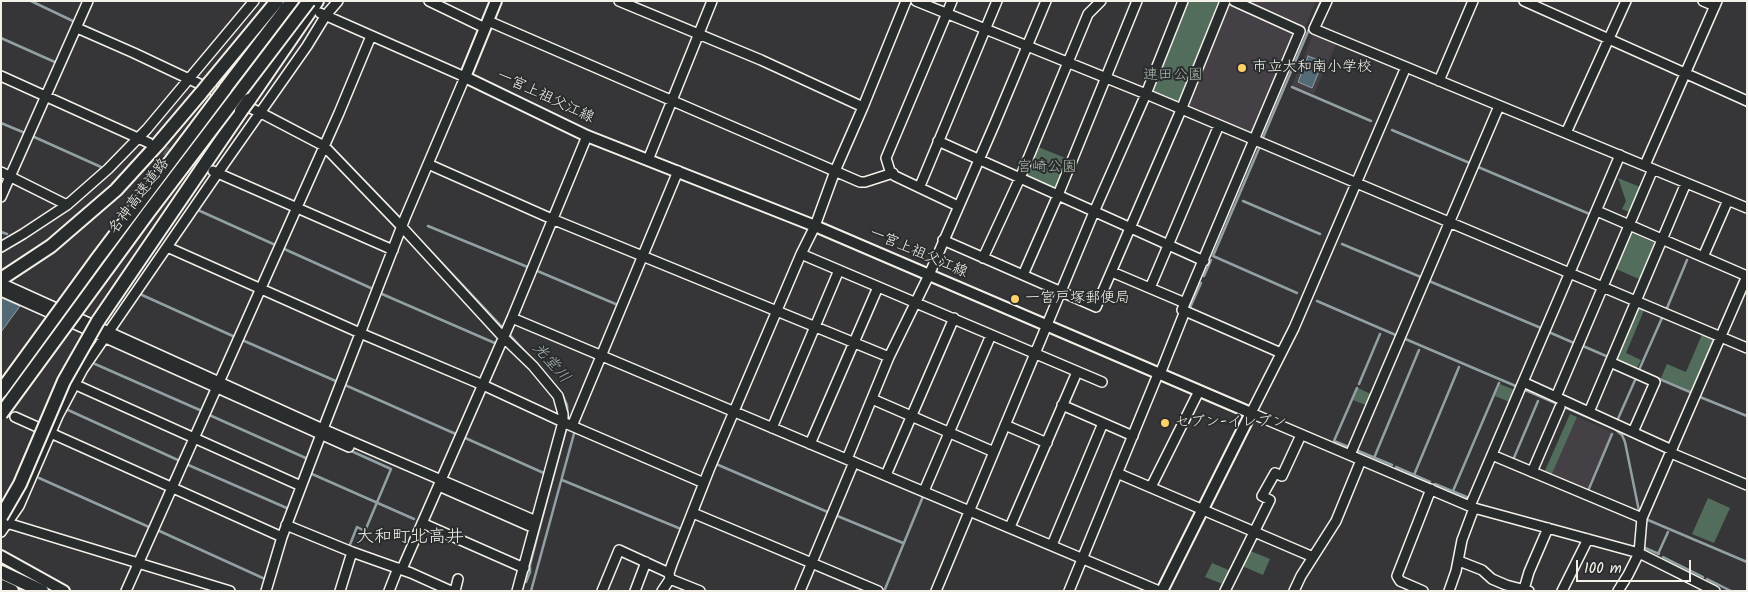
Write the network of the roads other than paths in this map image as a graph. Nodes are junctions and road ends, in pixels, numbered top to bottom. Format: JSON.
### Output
{"nodes":[{"id":1,"x":88,"y":1,"type":"edge"},
{"id":2,"x":254,"y":1,"type":"edge"},
{"id":3,"x":277,"y":1,"type":"edge"},
{"id":4,"x":292,"y":1,"type":"edge"},
{"id":5,"x":309,"y":1,"type":"edge"},
{"id":6,"x":338,"y":1,"type":"edge"},
{"id":7,"x":429,"y":1,"type":"edge"},
{"id":8,"x":496,"y":1,"type":"edge"},
{"id":9,"x":619,"y":1,"type":"edge"},
{"id":10,"x":712,"y":1,"type":"edge"},
{"id":11,"x":906,"y":1,"type":"edge"},
{"id":12,"x":916,"y":1,"type":"edge"},
{"id":13,"x":952,"y":1,"type":"edge"},
{"id":14,"x":997,"y":1,"type":"edge"},
{"id":15,"x":1046,"y":1,"type":"edge"},
{"id":16,"x":1101,"y":1,"type":"edge"},
{"id":17,"x":1137,"y":1,"type":"edge"},
{"id":18,"x":1183,"y":1,"type":"edge"},
{"id":19,"x":1225,"y":1,"type":"edge"},
{"id":20,"x":1234,"y":1,"type":"edge"},
{"id":21,"x":1327,"y":1,"type":"edge"},
{"id":22,"x":1473,"y":1,"type":"edge"},
{"id":23,"x":1524,"y":1,"type":"edge"},
{"id":24,"x":1626,"y":1,"type":"edge"},
{"id":25,"x":1703,"y":1,"type":"edge"},
{"id":26,"x":1716,"y":4,"type":"edge"},
{"id":27,"x":321,"y":10,"type":"edge"},
{"id":28,"x":947,"y":14,"type":"junction"},
{"id":29,"x":486,"y":24,"type":"junction"},
{"id":30,"x":76,"y":28,"type":"junction"},
{"id":31,"x":986,"y":28,"type":"junction"},
{"id":32,"x":699,"y":34,"type":"junction"},
{"id":33,"x":371,"y":36,"type":"junction"},
{"id":34,"x":1609,"y":39,"type":"junction"},
{"id":35,"x":1027,"y":45,"type":"junction"},
{"id":36,"x":1068,"y":62,"type":"junction"},
{"id":37,"x":1406,"y":67,"type":"junction"},
{"id":38,"x":1685,"y":73,"type":"junction"},
{"id":39,"x":1,"y":76,"type":"edge"},
{"id":40,"x":465,"y":77,"type":"junction"},
{"id":41,"x":1106,"y":78,"type":"junction"},
{"id":42,"x":188,"y":79,"type":"junction"},
{"id":43,"x":1439,"y":81,"type":"junction"},
{"id":44,"x":206,"y":87,"type":"junction"},
{"id":45,"x":1146,"y":94,"type":"junction"},
{"id":46,"x":46,"y":96,"type":"junction"},
{"id":47,"x":672,"y":101,"type":"junction"},
{"id":48,"x":1747,"y":101,"type":"edge"},
{"id":49,"x":1500,"y":106,"type":"junction"},
{"id":50,"x":863,"y":107,"type":"junction"},
{"id":51,"x":1181,"y":110,"type":"junction"},
{"id":52,"x":261,"y":112,"type":"junction"},
{"id":53,"x":1219,"y":126,"type":"junction"},
{"id":54,"x":1566,"y":133,"type":"junction"},
{"id":55,"x":587,"y":136,"type":"junction"},
{"id":56,"x":138,"y":139,"type":"junction"},
{"id":57,"x":938,"y":141,"type":"junction"},
{"id":58,"x":1260,"y":142,"type":"junction"},
{"id":59,"x":149,"y":144,"type":"tunnel mouth"},
{"id":60,"x":324,"y":146,"type":"junction"},
{"id":61,"x":1620,"y":155,"type":"junction"},
{"id":62,"x":648,"y":160,"type":"junction"},
{"id":63,"x":979,"y":160,"type":"junction"},
{"id":64,"x":428,"y":164,"type":"junction"},
{"id":65,"x":1649,"y":167,"type":"junction"},
{"id":66,"x":678,"y":171,"type":"junction"},
{"id":67,"x":835,"y":171,"type":"junction"},
{"id":68,"x":1,"y":172,"type":"edge"},
{"id":69,"x":215,"y":172,"type":"junction"},
{"id":70,"x":892,"y":173,"type":"junction"},
{"id":71,"x":10,"y":177,"type":"junction"},
{"id":72,"x":1020,"y":178,"type":"junction"},
{"id":73,"x":1356,"y":182,"type":"junction"},
{"id":74,"x":1686,"y":183,"type":"junction"},
{"id":75,"x":920,"y":186,"type":"junction"},
{"id":76,"x":1058,"y":195,"type":"junction"},
{"id":77,"x":1,"y":197,"type":"edge"},
{"id":78,"x":1728,"y":200,"type":"junction"},
{"id":79,"x":67,"y":204,"type":"junction"},
{"id":80,"x":958,"y":206,"type":"junction"},
{"id":81,"x":296,"y":208,"type":"junction"},
{"id":82,"x":1747,"y":208,"type":"edge"},
{"id":83,"x":1596,"y":211,"type":"junction"},
{"id":84,"x":1094,"y":212,"type":"junction"},
{"id":85,"x":552,"y":219,"type":"junction"},
{"id":86,"x":1450,"y":222,"type":"junction"},
{"id":87,"x":1629,"y":225,"type":"junction"},
{"id":88,"x":402,"y":226,"type":"junction"},
{"id":89,"x":815,"y":226,"type":"junction"},
{"id":90,"x":1132,"y":228,"type":"junction"},
{"id":91,"x":1662,"y":239,"type":"junction"},
{"id":92,"x":944,"y":240,"type":"junction"},
{"id":93,"x":1168,"y":245,"type":"junction"},
{"id":94,"x":1,"y":247,"type":"edge"},
{"id":95,"x":167,"y":247,"type":"junction"},
{"id":96,"x":393,"y":250,"type":"junction"},
{"id":97,"x":801,"y":254,"type":"junction"},
{"id":98,"x":642,"y":256,"type":"junction"},
{"id":99,"x":1703,"y":257,"type":"junction"},
{"id":100,"x":983,"y":258,"type":"junction"},
{"id":101,"x":1204,"y":261,"type":"junction"},
{"id":102,"x":839,"y":270,"type":"junction"},
{"id":103,"x":1112,"y":272,"type":"junction"},
{"id":104,"x":1570,"y":273,"type":"junction"},
{"id":105,"x":929,"y":275,"type":"junction"},
{"id":106,"x":1023,"y":275,"type":"junction"},
{"id":107,"x":1747,"y":276,"type":"edge"},
{"id":108,"x":1,"y":281,"type":"edge"},
{"id":109,"x":878,"y":287,"type":"junction"},
{"id":110,"x":1603,"y":287,"type":"junction"},
{"id":111,"x":260,"y":288,"type":"junction"},
{"id":112,"x":1150,"y":288,"type":"junction"},
{"id":113,"x":1,"y":291,"type":"edge"},
{"id":114,"x":1061,"y":292,"type":"junction"},
{"id":115,"x":1636,"y":301,"type":"junction"},
{"id":116,"x":915,"y":302,"type":"junction"},
{"id":117,"x":1185,"y":307,"type":"junction"},
{"id":118,"x":777,"y":312,"type":"junction"},
{"id":119,"x":512,"y":318,"type":"junction"},
{"id":120,"x":954,"y":318,"type":"junction"},
{"id":121,"x":1047,"y":326,"type":"junction"},
{"id":122,"x":815,"y":328,"type":"junction"},
{"id":123,"x":360,"y":333,"type":"junction"},
{"id":124,"x":505,"y":334,"type":"junction"},
{"id":125,"x":107,"y":335,"type":"junction"},
{"id":126,"x":992,"y":335,"type":"junction"},
{"id":127,"x":1720,"y":337,"type":"junction"},
{"id":128,"x":854,"y":343,"type":"junction"},
{"id":129,"x":1747,"y":348,"type":"edge"},
{"id":130,"x":1281,"y":353,"type":"junction"},
{"id":131,"x":1035,"y":354,"type":"junction"},
{"id":132,"x":601,"y":356,"type":"junction"},
{"id":133,"x":889,"y":358,"type":"junction"},
{"id":134,"x":1610,"y":362,"type":"junction"},
{"id":135,"x":1076,"y":372,"type":"junction"},
{"id":136,"x":1159,"y":374,"type":"junction"},
{"id":137,"x":1102,"y":382,"type":"dead end"},
{"id":138,"x":74,"y":384,"type":"junction"},
{"id":139,"x":218,"y":385,"type":"junction"},
{"id":140,"x":483,"y":385,"type":"junction"},
{"id":141,"x":1522,"y":386,"type":"junction"},
{"id":142,"x":1,"y":391,"type":"edge"},
{"id":143,"x":1199,"y":391,"type":"junction"},
{"id":144,"x":1556,"y":397,"type":"junction"},
{"id":145,"x":872,"y":399,"type":"junction"},
{"id":146,"x":1062,"y":405,"type":"junction"},
{"id":147,"x":1560,"y":408,"type":"dead end"},
{"id":148,"x":735,"y":412,"type":"junction"},
{"id":149,"x":1589,"y":412,"type":"junction"},
{"id":150,"x":1251,"y":413,"type":"junction"},
{"id":151,"x":1,"y":414,"type":"edge"},
{"id":152,"x":911,"y":416,"type":"junction"},
{"id":153,"x":14,"y":417,"type":"dead end"},
{"id":154,"x":1103,"y":423,"type":"junction"},
{"id":155,"x":567,"y":424,"type":"junction"},
{"id":156,"x":1005,"y":425,"type":"junction"},
{"id":157,"x":772,"y":428,"type":"junction"},
{"id":158,"x":321,"y":432,"type":"junction"},
{"id":159,"x":1633,"y":432,"type":"junction"},
{"id":160,"x":50,"y":433,"type":"junction"},
{"id":161,"x":949,"y":433,"type":"junction"},
{"id":162,"x":1302,"y":435,"type":"junction"},
{"id":163,"x":1133,"y":436,"type":"junction"},
{"id":164,"x":194,"y":438,"type":"junction"},
{"id":165,"x":1046,"y":443,"type":"junction"},
{"id":166,"x":810,"y":444,"type":"junction"},
{"id":167,"x":1671,"y":451,"type":"junction"},
{"id":168,"x":994,"y":452,"type":"junction"},
{"id":169,"x":1492,"y":454,"type":"junction"},
{"id":170,"x":1350,"y":455,"type":"junction"},
{"id":171,"x":1360,"y":460,"type":"junction"},
{"id":172,"x":851,"y":461,"type":"junction"},
{"id":173,"x":1532,"y":472,"type":"junction"},
{"id":174,"x":1118,"y":473,"type":"junction"},
{"id":175,"x":886,"y":475,"type":"junction"},
{"id":176,"x":439,"y":483,"type":"junction"},
{"id":177,"x":704,"y":483,"type":"junction"},
{"id":178,"x":1747,"y":485,"type":"edge"},
{"id":179,"x":301,"y":486,"type":"junction"},
{"id":180,"x":1151,"y":487,"type":"junction"},
{"id":181,"x":172,"y":488,"type":"junction"},
{"id":182,"x":1431,"y":489,"type":"junction"},
{"id":183,"x":924,"y":491,"type":"junction"},
{"id":184,"x":1472,"y":507,"type":"junction"},
{"id":185,"x":970,"y":510,"type":"junction"},
{"id":186,"x":1203,"y":510,"type":"junction"},
{"id":187,"x":692,"y":513,"type":"junction"},
{"id":188,"x":1642,"y":518,"type":"junction"},
{"id":189,"x":4,"y":520,"type":"edge"},
{"id":190,"x":422,"y":522,"type":"junction"},
{"id":191,"x":286,"y":525,"type":"junction"},
{"id":192,"x":535,"y":525,"type":"junction"},
{"id":193,"x":1010,"y":527,"type":"junction"},
{"id":194,"x":1548,"y":528,"type":"junction"},
{"id":195,"x":1254,"y":531,"type":"junction"},
{"id":196,"x":1,"y":532,"type":"edge"},
{"id":197,"x":282,"y":536,"type":"junction"},
{"id":198,"x":1588,"y":539,"type":"junction"},
{"id":199,"x":1052,"y":545,"type":"junction"},
{"id":200,"x":352,"y":552,"type":"junction"},
{"id":201,"x":1639,"y":553,"type":"junction"},
{"id":202,"x":1,"y":556,"type":"edge"},
{"id":203,"x":1313,"y":557,"type":"junction"},
{"id":204,"x":1083,"y":558,"type":"junction"},
{"id":205,"x":1458,"y":561,"type":"junction"},
{"id":206,"x":646,"y":562,"type":"junction"},
{"id":207,"x":812,"y":562,"type":"junction"},
{"id":208,"x":138,"y":564,"type":"junction"},
{"id":209,"x":524,"y":568,"type":"junction"},
{"id":210,"x":400,"y":569,"type":"junction"},
{"id":211,"x":1,"y":572,"type":"edge"},
{"id":212,"x":670,"y":576,"type":"junction"},
{"id":213,"x":458,"y":579,"type":"dead end"},
{"id":214,"x":1400,"y":581,"type":"junction"},
{"id":215,"x":1,"y":586,"type":"edge"},
{"id":216,"x":1697,"y":587,"type":"edge"},
{"id":217,"x":440,"y":589,"type":"edge"},
{"id":218,"x":1526,"y":590,"type":"edge"},
{"id":219,"x":12,"y":591,"type":"edge"},
{"id":220,"x":42,"y":591,"type":"edge"},
{"id":221,"x":64,"y":591,"type":"edge"},
{"id":222,"x":126,"y":591,"type":"edge"},
{"id":223,"x":230,"y":591,"type":"edge"},
{"id":224,"x":266,"y":591,"type":"edge"},
{"id":225,"x":340,"y":591,"type":"edge"},
{"id":226,"x":389,"y":591,"type":"edge"},
{"id":227,"x":451,"y":591,"type":"edge"},
{"id":228,"x":455,"y":591,"type":"edge"},
{"id":229,"x":517,"y":591,"type":"edge"},
{"id":230,"x":602,"y":591,"type":"edge"},
{"id":231,"x":635,"y":591,"type":"edge"},
{"id":232,"x":662,"y":591,"type":"edge"},
{"id":233,"x":700,"y":591,"type":"edge"},
{"id":234,"x":800,"y":591,"type":"edge"},
{"id":235,"x":878,"y":591,"type":"edge"},
{"id":236,"x":936,"y":591,"type":"edge"},
{"id":237,"x":1069,"y":591,"type":"edge"},
{"id":238,"x":1161,"y":591,"type":"edge"},
{"id":239,"x":1225,"y":591,"type":"edge"},
{"id":240,"x":1294,"y":591,"type":"edge"},
{"id":241,"x":1395,"y":591,"type":"edge"},
{"id":242,"x":1423,"y":591,"type":"edge"},
{"id":243,"x":1450,"y":591,"type":"edge"},
{"id":244,"x":1562,"y":591,"type":"edge"},
{"id":245,"x":1618,"y":591,"type":"edge"},
{"id":246,"x":1715,"y":591,"type":"edge"}],
"edges":[{"from":1,"to":30,"type":"street"},
{"from":2,"to":42,"type":"street"},
{"from":3,"to":44,"type":"highway"},
{"from":4,"to":142,"type":"highway","name":"名神高速道路","bridge":true},
{"from":5,"to":151,"type":"highway","name":"名神高速道路","bridge":true},
{"from":6,"to":27,"type":"street"},
{"from":7,"to":29,"type":"street"},
{"from":8,"to":29,"type":"main road"},
{"from":9,"to":32,"type":"street"},
{"from":10,"to":32,"type":"street"},
{"from":11,"to":50,"type":"street"},
{"from":12,"to":28,"type":"street"},
{"from":13,"to":28,"type":"street"},
{"from":14,"to":31,"type":"street"},
{"from":15,"to":35,"type":"street"},
{"from":16,"to":36,"type":"street"},
{"from":17,"to":41,"type":"street"},
{"from":18,"to":45,"type":"street"},
{"from":19,"to":51,"type":"street"},
{"from":20,"to":58,"type":"street"},
{"from":21,"to":37,"type":"street"},
{"from":22,"to":43,"type":"street"},
{"from":23,"to":34,"type":"street"},
{"from":24,"to":34,"type":"street"},
{"from":25,"to":26,"type":"street"},
{"from":26,"to":38,"type":"street"},
{"from":27,"to":33,"type":"street"},
{"from":27,"to":52,"type":"street"},
{"from":27,"to":189,"type":"highway","bridge":true},
{"from":28,"to":31,"type":"street"},
{"from":28,"to":70,"type":"street"},
{"from":29,"to":40,"type":"main road"},
{"from":29,"to":47,"type":"street"},
{"from":30,"to":42,"type":"street"},
{"from":30,"to":46,"type":"street"},
{"from":31,"to":35,"type":"street"},
{"from":31,"to":57,"type":"street"},
{"from":32,"to":47,"type":"street"},
{"from":32,"to":50,"type":"street"},
{"from":33,"to":40,"type":"street"},
{"from":33,"to":60,"type":"street"},
{"from":34,"to":38,"type":"street"},
{"from":34,"to":54,"type":"street"},
{"from":35,"to":36,"type":"street"},
{"from":35,"to":63,"type":"street"},
{"from":36,"to":41,"type":"street"},
{"from":36,"to":72,"type":"street"},
{"from":37,"to":43,"type":"street"},
{"from":37,"to":73,"type":"street"},
{"from":38,"to":48,"type":"street"},
{"from":38,"to":65,"type":"street"},
{"from":39,"to":46,"type":"street"},
{"from":40,"to":55,"type":"main road","name":"一宮上祖父江線"},
{"from":40,"to":64,"type":"street"},
{"from":41,"to":45,"type":"street"},
{"from":41,"to":76,"type":"street"},
{"from":42,"to":44,"type":"street"},
{"from":42,"to":56,"type":"street"},
{"from":43,"to":49,"type":"street"},
{"from":44,"to":52,"type":"street"},
{"from":44,"to":108,"type":"highway"},
{"from":45,"to":51,"type":"street"},
{"from":45,"to":84,"type":"street"},
{"from":46,"to":56,"type":"street"},
{"from":46,"to":71,"type":"street"},
{"from":47,"to":62,"type":"street"},
{"from":47,"to":67,"type":"street"},
{"from":49,"to":54,"type":"street"},
{"from":49,"to":86,"type":"street"},
{"from":50,"to":67,"type":"street"},
{"from":51,"to":53,"type":"street"},
{"from":51,"to":90,"type":"street"},
{"from":52,"to":60,"type":"street"},
{"from":52,"to":69,"type":"street"},
{"from":53,"to":58,"type":"street"},
{"from":53,"to":93,"type":"street"},
{"from":54,"to":61,"type":"street"},
{"from":55,"to":62,"type":"main road","name":"一宮上祖父江線"},
{"from":55,"to":85,"type":"street"},
{"from":56,"to":59,"type":"street"},
{"from":56,"to":79,"type":"street"},
{"from":57,"to":63,"type":"street"},
{"from":57,"to":75,"type":"street"},
{"from":58,"to":73,"type":"street"},
{"from":58,"to":101,"type":"street"},
{"from":60,"to":81,"type":"street"},
{"from":60,"to":88,"type":"street"},
{"from":61,"to":65,"type":"street"},
{"from":61,"to":83,"type":"street"},
{"from":62,"to":66,"type":"main road","name":"一宮上祖父江線"},
{"from":63,"to":72,"type":"street"},
{"from":63,"to":80,"type":"street"},
{"from":64,"to":85,"type":"street"},
{"from":64,"to":88,"type":"street"},
{"from":65,"to":74,"type":"street"},
{"from":65,"to":87,"type":"street"},
{"from":66,"to":89,"type":"main road","name":"一宮上祖父江線"},
{"from":66,"to":98,"type":"street"},
{"from":67,"to":70,"type":"street"},
{"from":67,"to":89,"type":"street"},
{"from":68,"to":71,"type":"street"},
{"from":69,"to":81,"type":"street"},
{"from":69,"to":95,"type":"street"},
{"from":70,"to":75,"type":"street"},
{"from":71,"to":77,"type":"street"},
{"from":71,"to":79,"type":"street"},
{"from":72,"to":76,"type":"street"},
{"from":72,"to":100,"type":"street"},
{"from":73,"to":86,"type":"street"},
{"from":73,"to":130,"type":"street"},
{"from":74,"to":78,"type":"street"},
{"from":74,"to":91,"type":"street"},
{"from":75,"to":80,"type":"street"},
{"from":76,"to":84,"type":"street"},
{"from":76,"to":106,"type":"street"},
{"from":78,"to":82,"type":"street"},
{"from":78,"to":99,"type":"street"},
{"from":79,"to":94,"type":"street"},
{"from":80,"to":92,"type":"street"},
{"from":81,"to":96,"type":"street"},
{"from":81,"to":111,"type":"street"},
{"from":83,"to":87,"type":"street"},
{"from":83,"to":104,"type":"street"},
{"from":84,"to":90,"type":"street"},
{"from":84,"to":114,"type":"street"},
{"from":85,"to":98,"type":"street"},
{"from":85,"to":119,"type":"street"},
{"from":86,"to":104,"type":"street"},
{"from":86,"to":170,"type":"street"},
{"from":87,"to":91,"type":"street"},
{"from":87,"to":110,"type":"street"},
{"from":88,"to":96,"type":"street"},
{"from":88,"to":124,"type":"street"},
{"from":89,"to":97,"type":"street"},
{"from":89,"to":105,"type":"main road","name":"一宮上祖父江線"},
{"from":90,"to":93,"type":"street"},
{"from":90,"to":103,"type":"street"},
{"from":91,"to":99,"type":"street"},
{"from":91,"to":115,"type":"street"},
{"from":92,"to":100,"type":"street"},
{"from":92,"to":105,"type":"street"},
{"from":93,"to":101,"type":"street"},
{"from":93,"to":112,"type":"street"},
{"from":95,"to":111,"type":"street"},
{"from":95,"to":125,"type":"street"},
{"from":96,"to":123,"type":"street"},
{"from":97,"to":102,"type":"street"},
{"from":97,"to":118,"type":"street"},
{"from":98,"to":118,"type":"street"},
{"from":98,"to":132,"type":"street"},
{"from":99,"to":107,"type":"street"},
{"from":100,"to":106,"type":"street"},
{"from":101,"to":117,"type":"street"},
{"from":102,"to":109,"type":"street"},
{"from":102,"to":122,"type":"street"},
{"from":103,"to":112,"type":"street"},
{"from":103,"to":114,"type":"street"},
{"from":104,"to":110,"type":"street"},
{"from":104,"to":141,"type":"street"},
{"from":105,"to":116,"type":"street"},
{"from":105,"to":121,"type":"main road","name":"一宮上祖父江線"},
{"from":106,"to":114,"type":"street"},
{"from":107,"to":127,"type":"street"},
{"from":108,"to":125,"type":"street"},
{"from":109,"to":116,"type":"street"},
{"from":109,"to":128,"type":"street"},
{"from":110,"to":115,"type":"street"},
{"from":110,"to":144,"type":"street"},
{"from":111,"to":123,"type":"street"},
{"from":111,"to":139,"type":"street"},
{"from":112,"to":117,"type":"street"},
{"from":113,"to":125,"type":"street"},
{"from":114,"to":121,"type":"street"},
{"from":115,"to":127,"type":"street"},
{"from":115,"to":134,"type":"street"},
{"from":116,"to":120,"type":"street"},
{"from":116,"to":133,"type":"street"},
{"from":117,"to":130,"type":"street"},
{"from":117,"to":136,"type":"street"},
{"from":118,"to":122,"type":"street"},
{"from":118,"to":148,"type":"street"},
{"from":119,"to":124,"type":"street"},
{"from":119,"to":132,"type":"street"},
{"from":120,"to":126,"type":"street"},
{"from":120,"to":152,"type":"street"},
{"from":121,"to":131,"type":"street"},
{"from":121,"to":136,"type":"main road","name":"一宮上祖父江線"},
{"from":122,"to":128,"type":"street"},
{"from":122,"to":157,"type":"street"},
{"from":123,"to":140,"type":"street"},
{"from":123,"to":158,"type":"street"},
{"from":124,"to":140,"type":"street"},
{"from":124,"to":155,"type":"street"},
{"from":125,"to":138,"type":"street"},
{"from":125,"to":139,"type":"street"},
{"from":126,"to":131,"type":"street"},
{"from":126,"to":161,"type":"street"},
{"from":127,"to":129,"type":"street"},
{"from":127,"to":167,"type":"street"},
{"from":128,"to":133,"type":"street"},
{"from":128,"to":166,"type":"street"},
{"from":130,"to":150,"type":"street"},
{"from":131,"to":135,"type":"street"},
{"from":131,"to":156,"type":"street"},
{"from":132,"to":148,"type":"street"},
{"from":132,"to":155,"type":"street"},
{"from":133,"to":145,"type":"street"},
{"from":134,"to":149,"type":"street"},
{"from":134,"to":159,"type":"street"},
{"from":135,"to":137,"type":"street"},
{"from":135,"to":146,"type":"street"},
{"from":136,"to":143,"type":"main road","name":"一宮上祖父江線"},
{"from":136,"to":163,"type":"street"},
{"from":138,"to":160,"type":"street"},
{"from":138,"to":164,"type":"street"},
{"from":139,"to":158,"type":"street"},
{"from":139,"to":164,"type":"street"},
{"from":140,"to":155,"type":"street"},
{"from":140,"to":176,"type":"street"},
{"from":141,"to":144,"type":"street"},
{"from":141,"to":169,"type":"street"},
{"from":143,"to":150,"type":"main road","name":"一宮上祖父江線"},
{"from":143,"to":180,"type":"street"},
{"from":144,"to":149,"type":"street"},
{"from":145,"to":152,"type":"street"},
{"from":145,"to":172,"type":"street"},
{"from":146,"to":154,"type":"street"},
{"from":146,"to":165,"type":"street"},
{"from":147,"to":173,"type":"street"},
{"from":148,"to":157,"type":"street"},
{"from":148,"to":177,"type":"street"},
{"from":149,"to":159,"type":"street"},
{"from":150,"to":162,"type":"street"},
{"from":150,"to":186,"type":"main road"},
{"from":152,"to":161,"type":"street"},
{"from":152,"to":175,"type":"street"},
{"from":153,"to":160,"type":"street"},
{"from":154,"to":163,"type":"street"},
{"from":154,"to":199,"type":"street"},
{"from":155,"to":177,"type":"street"},
{"from":155,"to":192,"type":"street"},
{"from":156,"to":165,"type":"street"},
{"from":156,"to":168,"type":"street"},
{"from":157,"to":166,"type":"street"},
{"from":158,"to":176,"type":"street"},
{"from":158,"to":179,"type":"street"},
{"from":159,"to":167,"type":"street"},
{"from":160,"to":181,"type":"street"},
{"from":160,"to":189,"type":"street"},
{"from":161,"to":168,"type":"street"},
{"from":161,"to":183,"type":"street"},
{"from":162,"to":170,"type":"street"},
{"from":162,"to":195,"type":"street"},
{"from":163,"to":174,"type":"street"},
{"from":164,"to":179,"type":"street"},
{"from":164,"to":181,"type":"street"},
{"from":165,"to":193,"type":"street"},
{"from":166,"to":172,"type":"street"},
{"from":167,"to":178,"type":"street"},
{"from":167,"to":188,"type":"street"},
{"from":168,"to":185,"type":"street"},
{"from":169,"to":173,"type":"street"},
{"from":169,"to":184,"type":"street"},
{"from":170,"to":171,"type":"street"},
{"from":171,"to":182,"type":"street"},
{"from":171,"to":203,"type":"street"},
{"from":172,"to":175,"type":"street"},
{"from":172,"to":207,"type":"street"},
{"from":173,"to":188,"type":"street"},
{"from":174,"to":180,"type":"street"},
{"from":174,"to":204,"type":"street"},
{"from":175,"to":183,"type":"street"},
{"from":176,"to":190,"type":"street"},
{"from":176,"to":192,"type":"street"},
{"from":177,"to":187,"type":"street"},
{"from":179,"to":191,"type":"street"},
{"from":180,"to":186,"type":"street"},
{"from":181,"to":197,"type":"street"},
{"from":181,"to":208,"type":"street"},
{"from":182,"to":184,"type":"street"},
{"from":182,"to":214,"type":"street"},
{"from":183,"to":185,"type":"street"},
{"from":184,"to":194,"type":"street"},
{"from":184,"to":205,"type":"street"},
{"from":185,"to":193,"type":"street"},
{"from":185,"to":236,"type":"street"},
{"from":186,"to":195,"type":"street"},
{"from":186,"to":238,"type":"main road"},
{"from":187,"to":207,"type":"street"},
{"from":187,"to":212,"type":"street"},
{"from":188,"to":201,"type":"street"},
{"from":189,"to":196,"type":"street"},
{"from":189,"to":208,"type":"street"},
{"from":190,"to":209,"type":"street"},
{"from":190,"to":210,"type":"street"},
{"from":191,"to":197,"type":"street"},
{"from":191,"to":200,"type":"street"},
{"from":192,"to":209,"type":"street"},
{"from":193,"to":199,"type":"street"},
{"from":194,"to":198,"type":"street"},
{"from":194,"to":218,"type":"street"},
{"from":195,"to":203,"type":"street"},
{"from":195,"to":239,"type":"street"},
{"from":197,"to":224,"type":"street"},
{"from":198,"to":201,"type":"street"},
{"from":198,"to":244,"type":"street"},
{"from":199,"to":204,"type":"street"},
{"from":200,"to":210,"type":"street"},
{"from":200,"to":225,"type":"street"},
{"from":201,"to":216,"type":"street"},
{"from":201,"to":245,"type":"street"},
{"from":202,"to":221,"type":"main road"},
{"from":203,"to":240,"type":"street"},
{"from":204,"to":237,"type":"street"},
{"from":204,"to":238,"type":"street"},
{"from":205,"to":218,"type":"street"},
{"from":205,"to":243,"type":"street"},
{"from":206,"to":212,"type":"street"},
{"from":206,"to":230,"type":"street"},
{"from":206,"to":231,"type":"street"},
{"from":207,"to":234,"type":"street"},
{"from":207,"to":235,"type":"street"},
{"from":208,"to":222,"type":"street"},
{"from":208,"to":223,"type":"street"},
{"from":209,"to":229,"type":"street"},
{"from":210,"to":217,"type":"street"},
{"from":210,"to":226,"type":"street"},
{"from":211,"to":220,"type":"highway"},
{"from":212,"to":232,"type":"street"},
{"from":212,"to":233,"type":"street"},
{"from":213,"to":228,"type":"street"},
{"from":214,"to":241,"type":"street"},
{"from":214,"to":242,"type":"street"},
{"from":215,"to":219,"type":"highway"},
{"from":216,"to":246,"type":"street"},
{"from":217,"to":227,"type":"street"}]}
